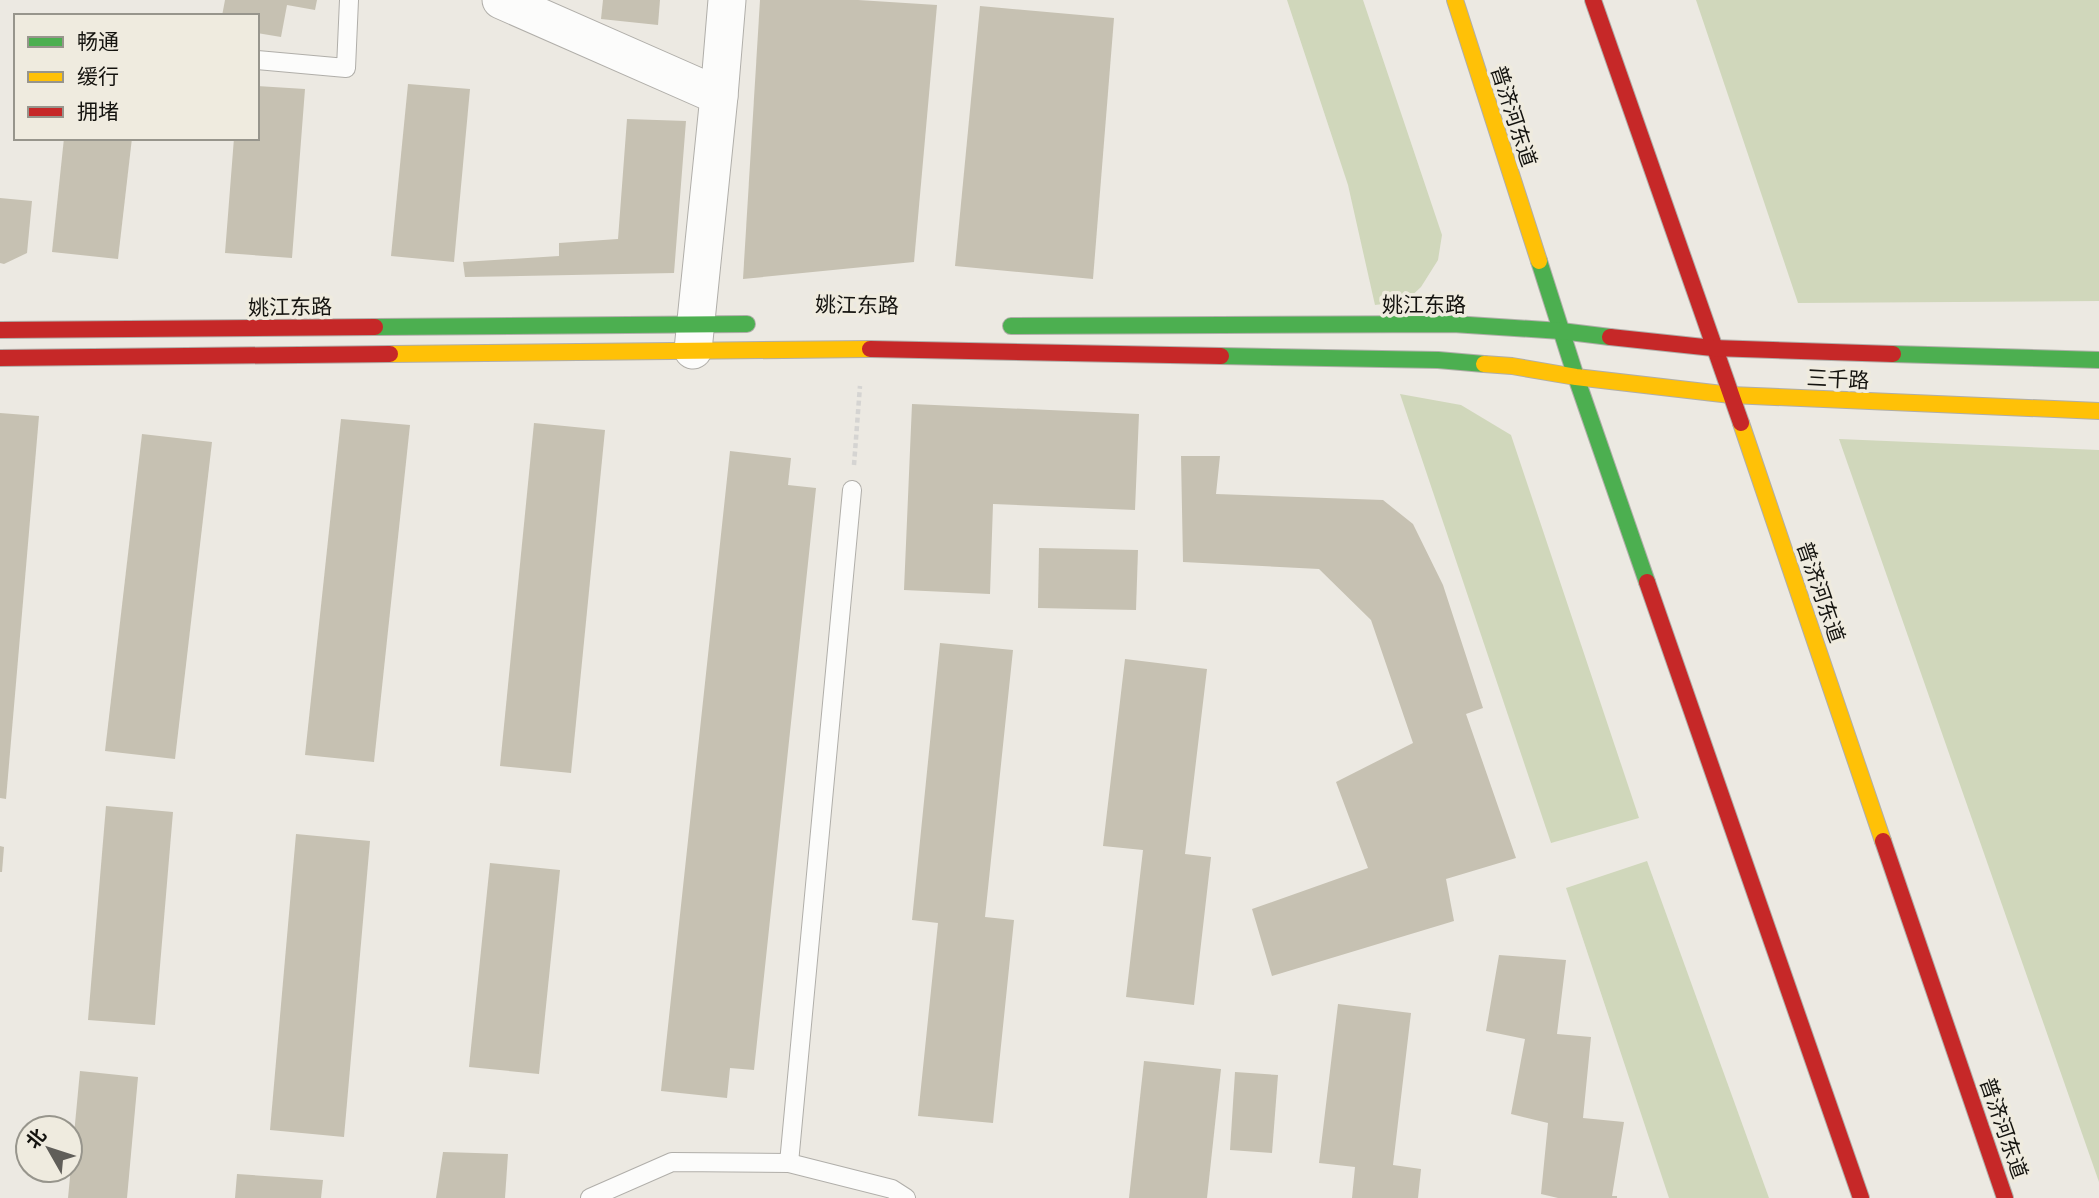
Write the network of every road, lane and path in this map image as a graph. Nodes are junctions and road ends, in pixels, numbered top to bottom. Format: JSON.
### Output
{"nodes":[{"id":1,"x":349,"y":0,"type":"edge"},
{"id":2,"x":501,"y":0,"type":"edge"},
{"id":3,"x":727,"y":0,"type":"edge"},
{"id":4,"x":1455,"y":0,"type":"edge"},
{"id":5,"x":1593,"y":0,"type":"edge"},
{"id":6,"x":259,"y":60,"type":"edge"},
{"id":7,"x":719,"y":96,"type":"junction"},
{"id":8,"x":762,"y":324,"type":"dead end"},
{"id":9,"x":995,"y":326,"type":"dead end"},
{"id":10,"x":0,"y":330,"type":"edge"},
{"id":11,"x":1561,"y":331,"type":"junction"},
{"id":12,"x":694,"y":337,"type":"junction"},
{"id":13,"x":1713,"y":348,"type":"junction"},
{"id":14,"x":863,"y":349,"type":"junction"},
{"id":15,"x":0,"y":358,"type":"edge"},
{"id":16,"x":2099,"y":360,"type":"edge"},
{"id":17,"x":1576,"y":377,"type":"junction"},
{"id":18,"x":1731,"y":394,"type":"junction"},
{"id":19,"x":2099,"y":411,"type":"edge"},
{"id":20,"x":852,"y":490,"type":"joint"},
{"id":21,"x":789,"y":1163,"type":"junction"},
{"id":22,"x":590,"y":1198,"type":"edge"},
{"id":23,"x":906,"y":1198,"type":"edge"},
{"id":24,"x":1861,"y":1198,"type":"edge"},
{"id":25,"x":2005,"y":1198,"type":"edge"}],
"edges":[{"from":1,"to":6,"type":"lane"},
{"from":2,"to":7,"type":"street"},
{"from":3,"to":7,"type":"street"},
{"from":4,"to":11,"type":"street","name":"普济河东道"},
{"from":5,"to":13,"type":"street","name":"普济河东道"},
{"from":7,"to":12,"type":"street"},
{"from":8,"to":12,"type":"street","name":"姚江东路"},
{"from":9,"to":11,"type":"street","name":"姚江东路"},
{"from":10,"to":12,"type":"street","name":"姚江东路"},
{"from":11,"to":13,"type":"street","name":"姚江东路"},
{"from":11,"to":17,"type":"street","name":"普济河东道"},
{"from":12,"to":14,"type":"street","name":"姚江东路"},
{"from":12,"to":15,"type":"street","name":"姚江东路"},
{"from":13,"to":16,"type":"street","name":"三千路"},
{"from":13,"to":18,"type":"street","name":"普济河东道"},
{"from":14,"to":17,"type":"street","name":"姚江东路"},
{"from":14,"to":20,"type":"path"},
{"from":17,"to":18,"type":"street","name":"三千路"},
{"from":17,"to":24,"type":"street","name":"普济河东道"},
{"from":18,"to":19,"type":"street","name":"三千路"},
{"from":18,"to":25,"type":"street","name":"普济河东道"},
{"from":20,"to":21,"type":"lane"},
{"from":21,"to":22,"type":"lane"},
{"from":21,"to":23,"type":"lane"}]}
